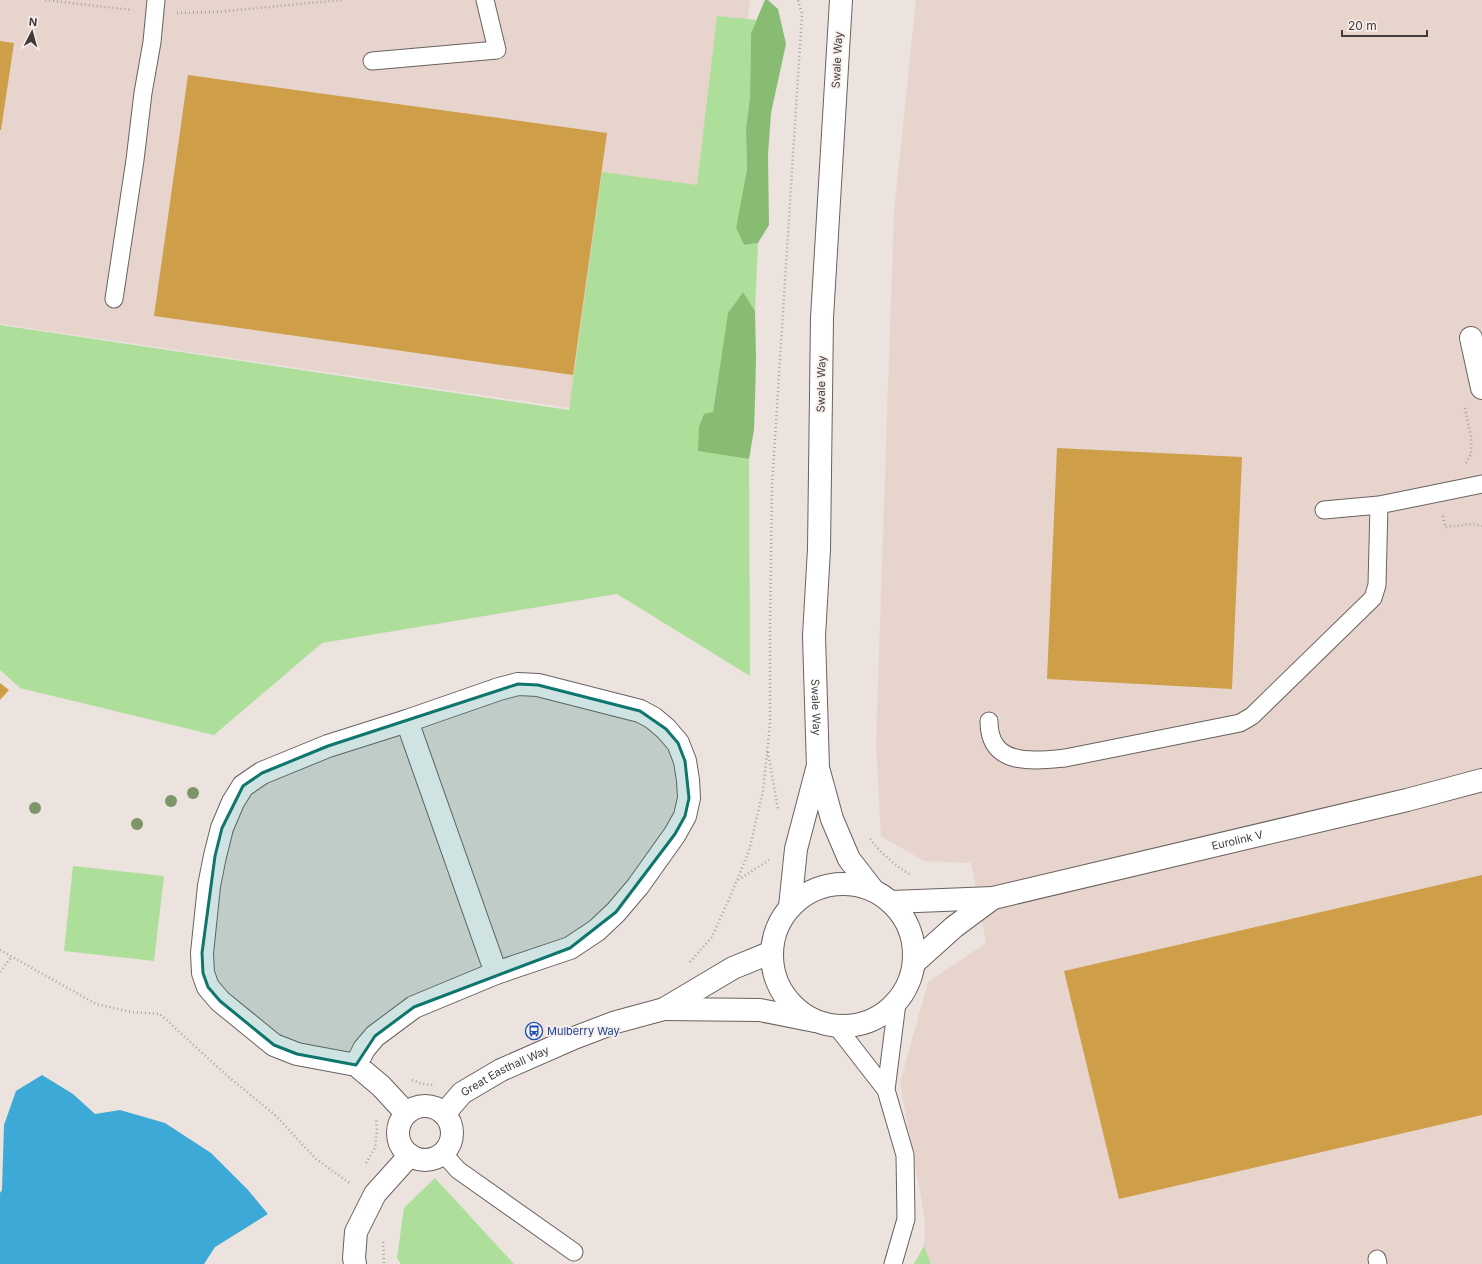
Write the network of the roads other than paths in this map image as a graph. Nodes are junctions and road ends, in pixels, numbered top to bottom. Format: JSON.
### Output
{"nodes":[{"id":1,"x":485,"y":0,"type":"edge"},
{"id":2,"x":841,"y":0,"type":"edge"},
{"id":3,"x":155,"y":6,"type":"edge"},
{"id":4,"x":372,"y":61,"type":"dead end"},
{"id":5,"x":114,"y":300,"type":"dead end"},
{"id":6,"x":1471,"y":338,"type":"dead end"},
{"id":7,"x":1482,"y":388,"type":"edge"},
{"id":8,"x":1482,"y":484,"type":"edge"},
{"id":9,"x":1379,"y":505,"type":"junction"},
{"id":10,"x":1324,"y":510,"type":"dead end"},
{"id":11,"x":407,"y":721,"type":"junction"},
{"id":12,"x":989,"y":721,"type":"dead end"},
{"id":13,"x":818,"y":768,"type":"junction"},
{"id":14,"x":1482,"y":780,"type":"edge"},
{"id":15,"x":873,"y":890,"type":"junction"},
{"id":16,"x":993,"y":898,"type":"junction"},
{"id":17,"x":892,"y":902,"type":"junction"},
{"id":18,"x":790,"y":906,"type":"junction"},
{"id":19,"x":772,"y":952,"type":"junction"},
{"id":20,"x":915,"y":962,"type":"junction"},
{"id":21,"x":496,"y":973,"type":"junction"},
{"id":22,"x":897,"y":1003,"type":"junction"},
{"id":23,"x":664,"y":1009,"type":"junction"},
{"id":24,"x":816,"y":1021,"type":"junction"},
{"id":25,"x":837,"y":1026,"type":"junction"},
{"id":26,"x":356,"y":1065,"type":"junction"},
{"id":27,"x":886,"y":1090,"type":"junction"},
{"id":28,"x":406,"y":1114,"type":"junction"},
{"id":29,"x":444,"y":1114,"type":"junction"},
{"id":30,"x":442,"y":1152,"type":"junction"},
{"id":31,"x":410,"y":1155,"type":"junction"},
{"id":32,"x":574,"y":1252,"type":"dead end"},
{"id":33,"x":355,"y":1264,"type":"edge"},
{"id":34,"x":893,"y":1264,"type":"edge"}],
"edges":[{"from":1,"to":4,"type":"lane"},
{"from":2,"to":13,"type":"street","name":"Swale Way"},
{"from":3,"to":5,"type":"lane"},
{"from":6,"to":7,"type":"street"},
{"from":8,"to":9,"type":"lane"},
{"from":9,"to":10,"type":"lane"},
{"from":9,"to":12,"type":"lane"},
{"from":11,"to":21,"type":"street"},
{"from":11,"to":21,"type":"street"},
{"from":11,"to":26,"type":"street"},
{"from":13,"to":15,"type":"street","name":"Swale Way"},
{"from":13,"to":18,"type":"street","name":"Swale Way"},
{"from":14,"to":16,"type":"street","name":"Eurolink V"},
{"from":15,"to":17,"type":"street"},
{"from":15,"to":18,"type":"street"},
{"from":16,"to":17,"type":"street","name":"Eurolink V"},
{"from":16,"to":20,"type":"street","name":"Eurolink V"},
{"from":17,"to":20,"type":"street"},
{"from":18,"to":19,"type":"street"},
{"from":19,"to":23,"type":"street","name":"Great Easthall Way"},
{"from":19,"to":24,"type":"street"},
{"from":20,"to":22,"type":"street"},
{"from":21,"to":26,"type":"street"},
{"from":22,"to":25,"type":"street"},
{"from":22,"to":27,"type":"lane"},
{"from":23,"to":24,"type":"street","name":"Great Easthall Way"},
{"from":23,"to":29,"type":"street","name":"Great Easthall Way"},
{"from":24,"to":25,"type":"street"},
{"from":25,"to":27,"type":"lane"},
{"from":26,"to":28,"type":"street"},
{"from":27,"to":34,"type":"lane"},
{"from":28,"to":29,"type":"street"},
{"from":28,"to":31,"type":"street"},
{"from":29,"to":30,"type":"street"},
{"from":30,"to":31,"type":"street"},
{"from":30,"to":32,"type":"lane"},
{"from":31,"to":33,"type":"street"}]}
